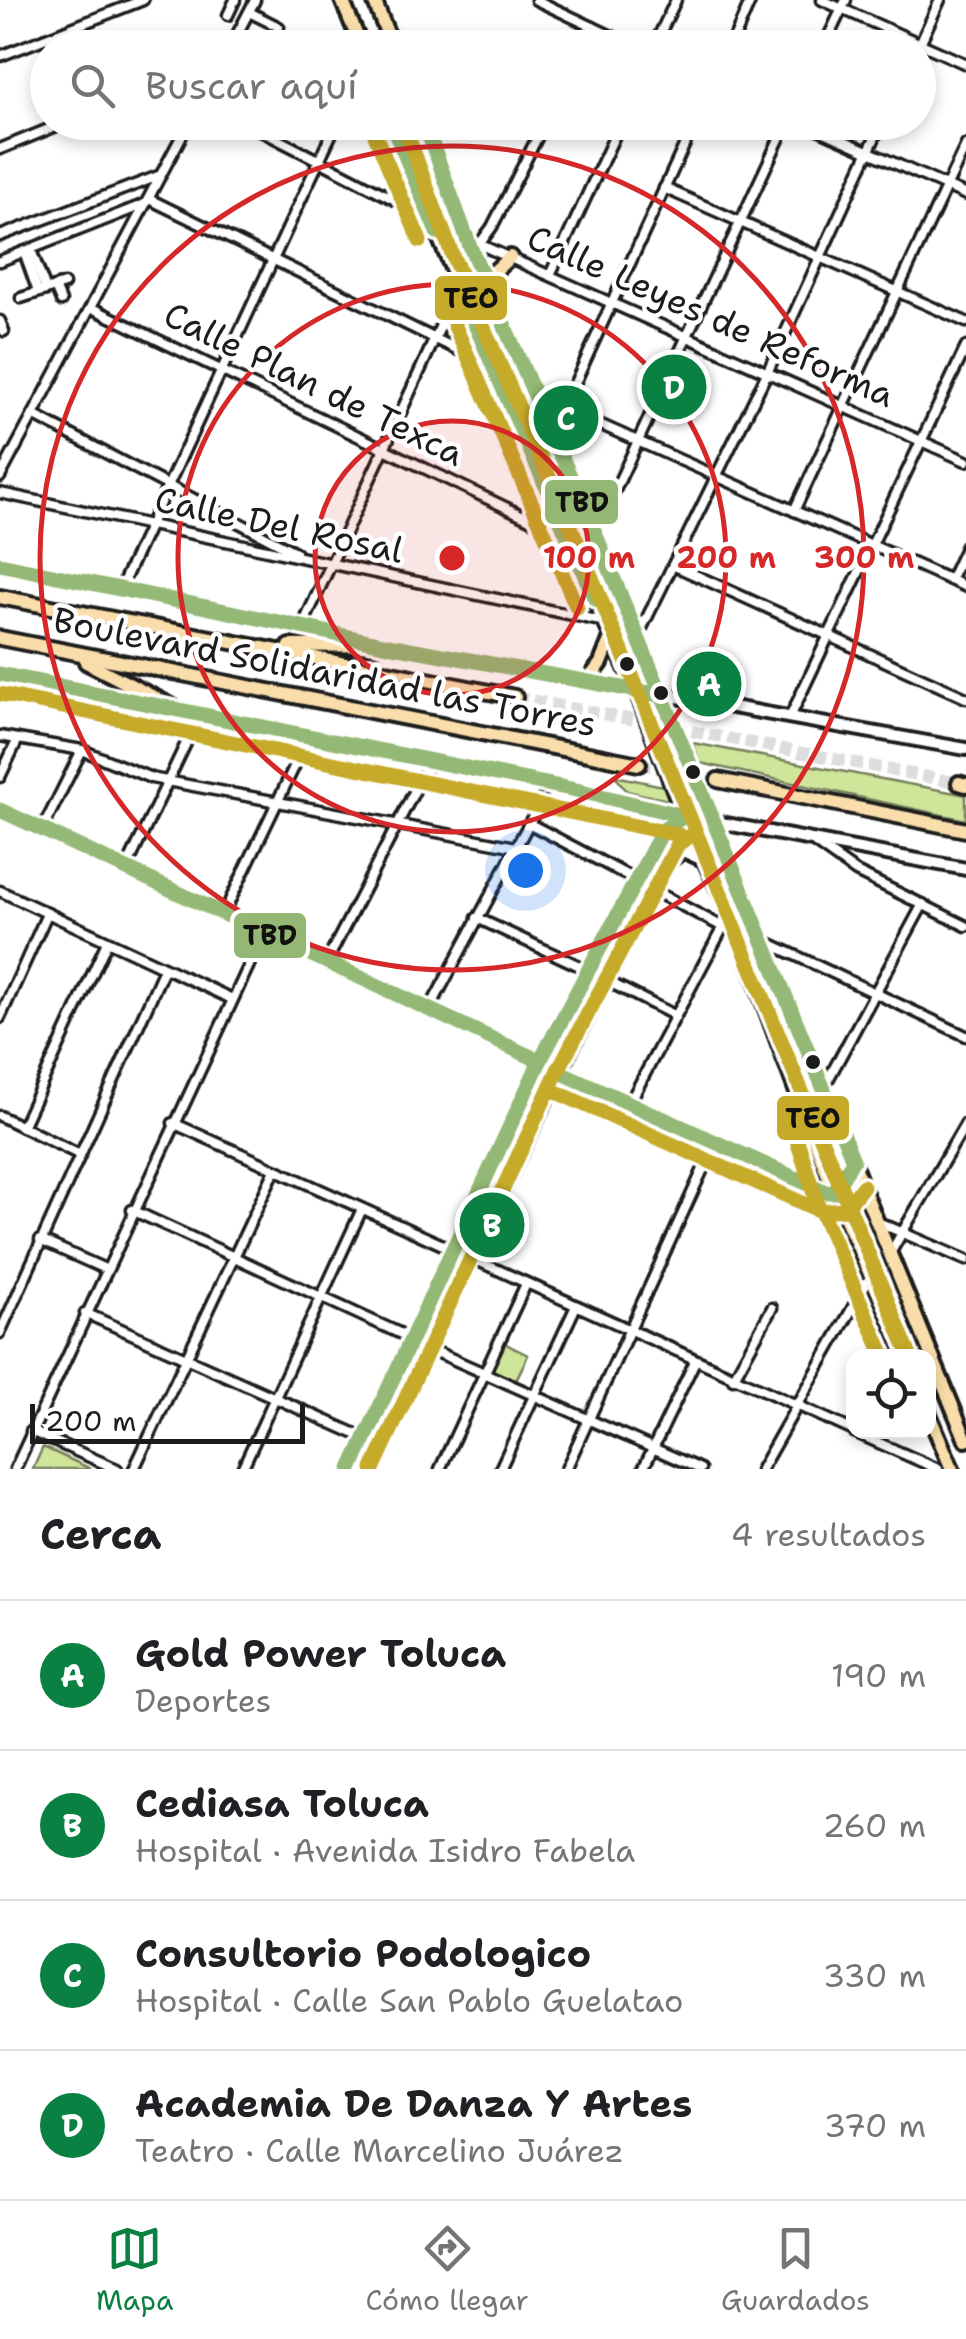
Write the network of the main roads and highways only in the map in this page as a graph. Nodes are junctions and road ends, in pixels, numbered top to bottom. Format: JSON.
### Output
{"nodes":[{"id":1,"x":342,"y":0,"type":"edge"},
{"id":2,"x":374,"y":0,"type":"edge"},
{"id":3,"x":354,"y":30,"type":"edge"},
{"id":4,"x":386,"y":30,"type":"edge"},
{"id":5,"x":398,"y":140,"type":"edge"},
{"id":6,"x":431,"y":140,"type":"edge"},
{"id":7,"x":510,"y":257,"type":"road end"},
{"id":8,"x":485,"y":280,"type":"junction"},
{"id":9,"x":0,"y":564,"type":"edge"},
{"id":10,"x":0,"y":597,"type":"edge"},
{"id":11,"x":608,"y":628,"type":"junction"},
{"id":12,"x":0,"y":638,"type":"edge"},
{"id":13,"x":257,"y":644,"type":"junction"},
{"id":14,"x":388,"y":644,"type":"junction"},
{"id":15,"x":70,"y":654,"type":"junction"},
{"id":16,"x":0,"y":674,"type":"edge"},
{"id":17,"x":587,"y":682,"type":"junction"},
{"id":18,"x":637,"y":692,"type":"junction"},
{"id":19,"x":660,"y":695,"type":"junction"},
{"id":20,"x":515,"y":697,"type":"tunnel mouth"},
{"id":21,"x":176,"y":708,"type":"junction"},
{"id":22,"x":966,"y":748,"type":"edge"},
{"id":23,"x":638,"y":764,"type":"tunnel mouth"},
{"id":24,"x":718,"y":780,"type":"tunnel mouth"},
{"id":25,"x":684,"y":816,"type":"junction"},
{"id":26,"x":714,"y":822,"type":"junction"},
{"id":27,"x":966,"y":830,"type":"edge"},
{"id":28,"x":706,"y":862,"type":"junction"},
{"id":29,"x":966,"y":869,"type":"edge"},
{"id":30,"x":903,"y":1349,"type":"edge"},
{"id":31,"x":936,"y":1431,"type":"edge"},
{"id":32,"x":966,"y":1440,"type":"edge"},
{"id":33,"x":351,"y":1469,"type":"edge"},
{"id":34,"x":372,"y":1469,"type":"edge"},
{"id":35,"x":952,"y":1469,"type":"edge"}],
"edges":[{"from":1,"to":3,"type":"highway"},
{"from":2,"to":4,"type":"highway"},
{"from":5,"to":11,"type":"highway"},
{"from":6,"to":8,"type":"highway"},
{"from":7,"to":8,"type":"highway"},
{"from":8,"to":19,"type":"highway"},
{"from":9,"to":14,"type":"main road","name":"Boulevard Solidaridad las Torres"},
{"from":10,"to":13,"type":"highway","name":"Boulevard Solidaridad las Torres"},
{"from":11,"to":17,"type":"highway"},
{"from":11,"to":18,"type":"highway"},
{"from":12,"to":15,"type":"highway","name":"Boulevard Solidaridad las Torres"},
{"from":13,"to":14,"type":"highway"},
{"from":13,"to":20,"type":"highway","name":"Boulevard Solidaridad las Torres"},
{"from":14,"to":17,"type":"main road","name":"Boulevard Solidaridad las Torres"},
{"from":15,"to":21,"type":"highway"},
{"from":15,"to":23,"type":"highway","name":"Boulevard Solidaridad las Torres"},
{"from":16,"to":21,"type":"main road","name":"Boulevard Solidaridad las Torres"},
{"from":17,"to":18,"type":"main road","name":"Boulevard Solidaridad las Torres"},
{"from":18,"to":19,"type":"main road","name":"Boulevard Solidaridad las Torres"},
{"from":18,"to":25,"type":"highway"},
{"from":19,"to":22,"type":"main road","name":"Boulevard Solidaridad las Torres"},
{"from":19,"to":26,"type":"highway"},
{"from":21,"to":25,"type":"main road","name":"Boulevard Solidaridad las Torres"},
{"from":24,"to":27,"type":"highway"},
{"from":25,"to":26,"type":"main road","name":"Boulevard Solidaridad las Torres"},
{"from":25,"to":28,"type":"highway"},
{"from":25,"to":33,"type":"main road"},
{"from":26,"to":29,"type":"main road","name":"Boulevard Solidaridad las Torres"},
{"from":26,"to":32,"type":"highway"},
{"from":28,"to":30,"type":"highway"},
{"from":28,"to":34,"type":"main road"},
{"from":31,"to":35,"type":"highway"}]}
